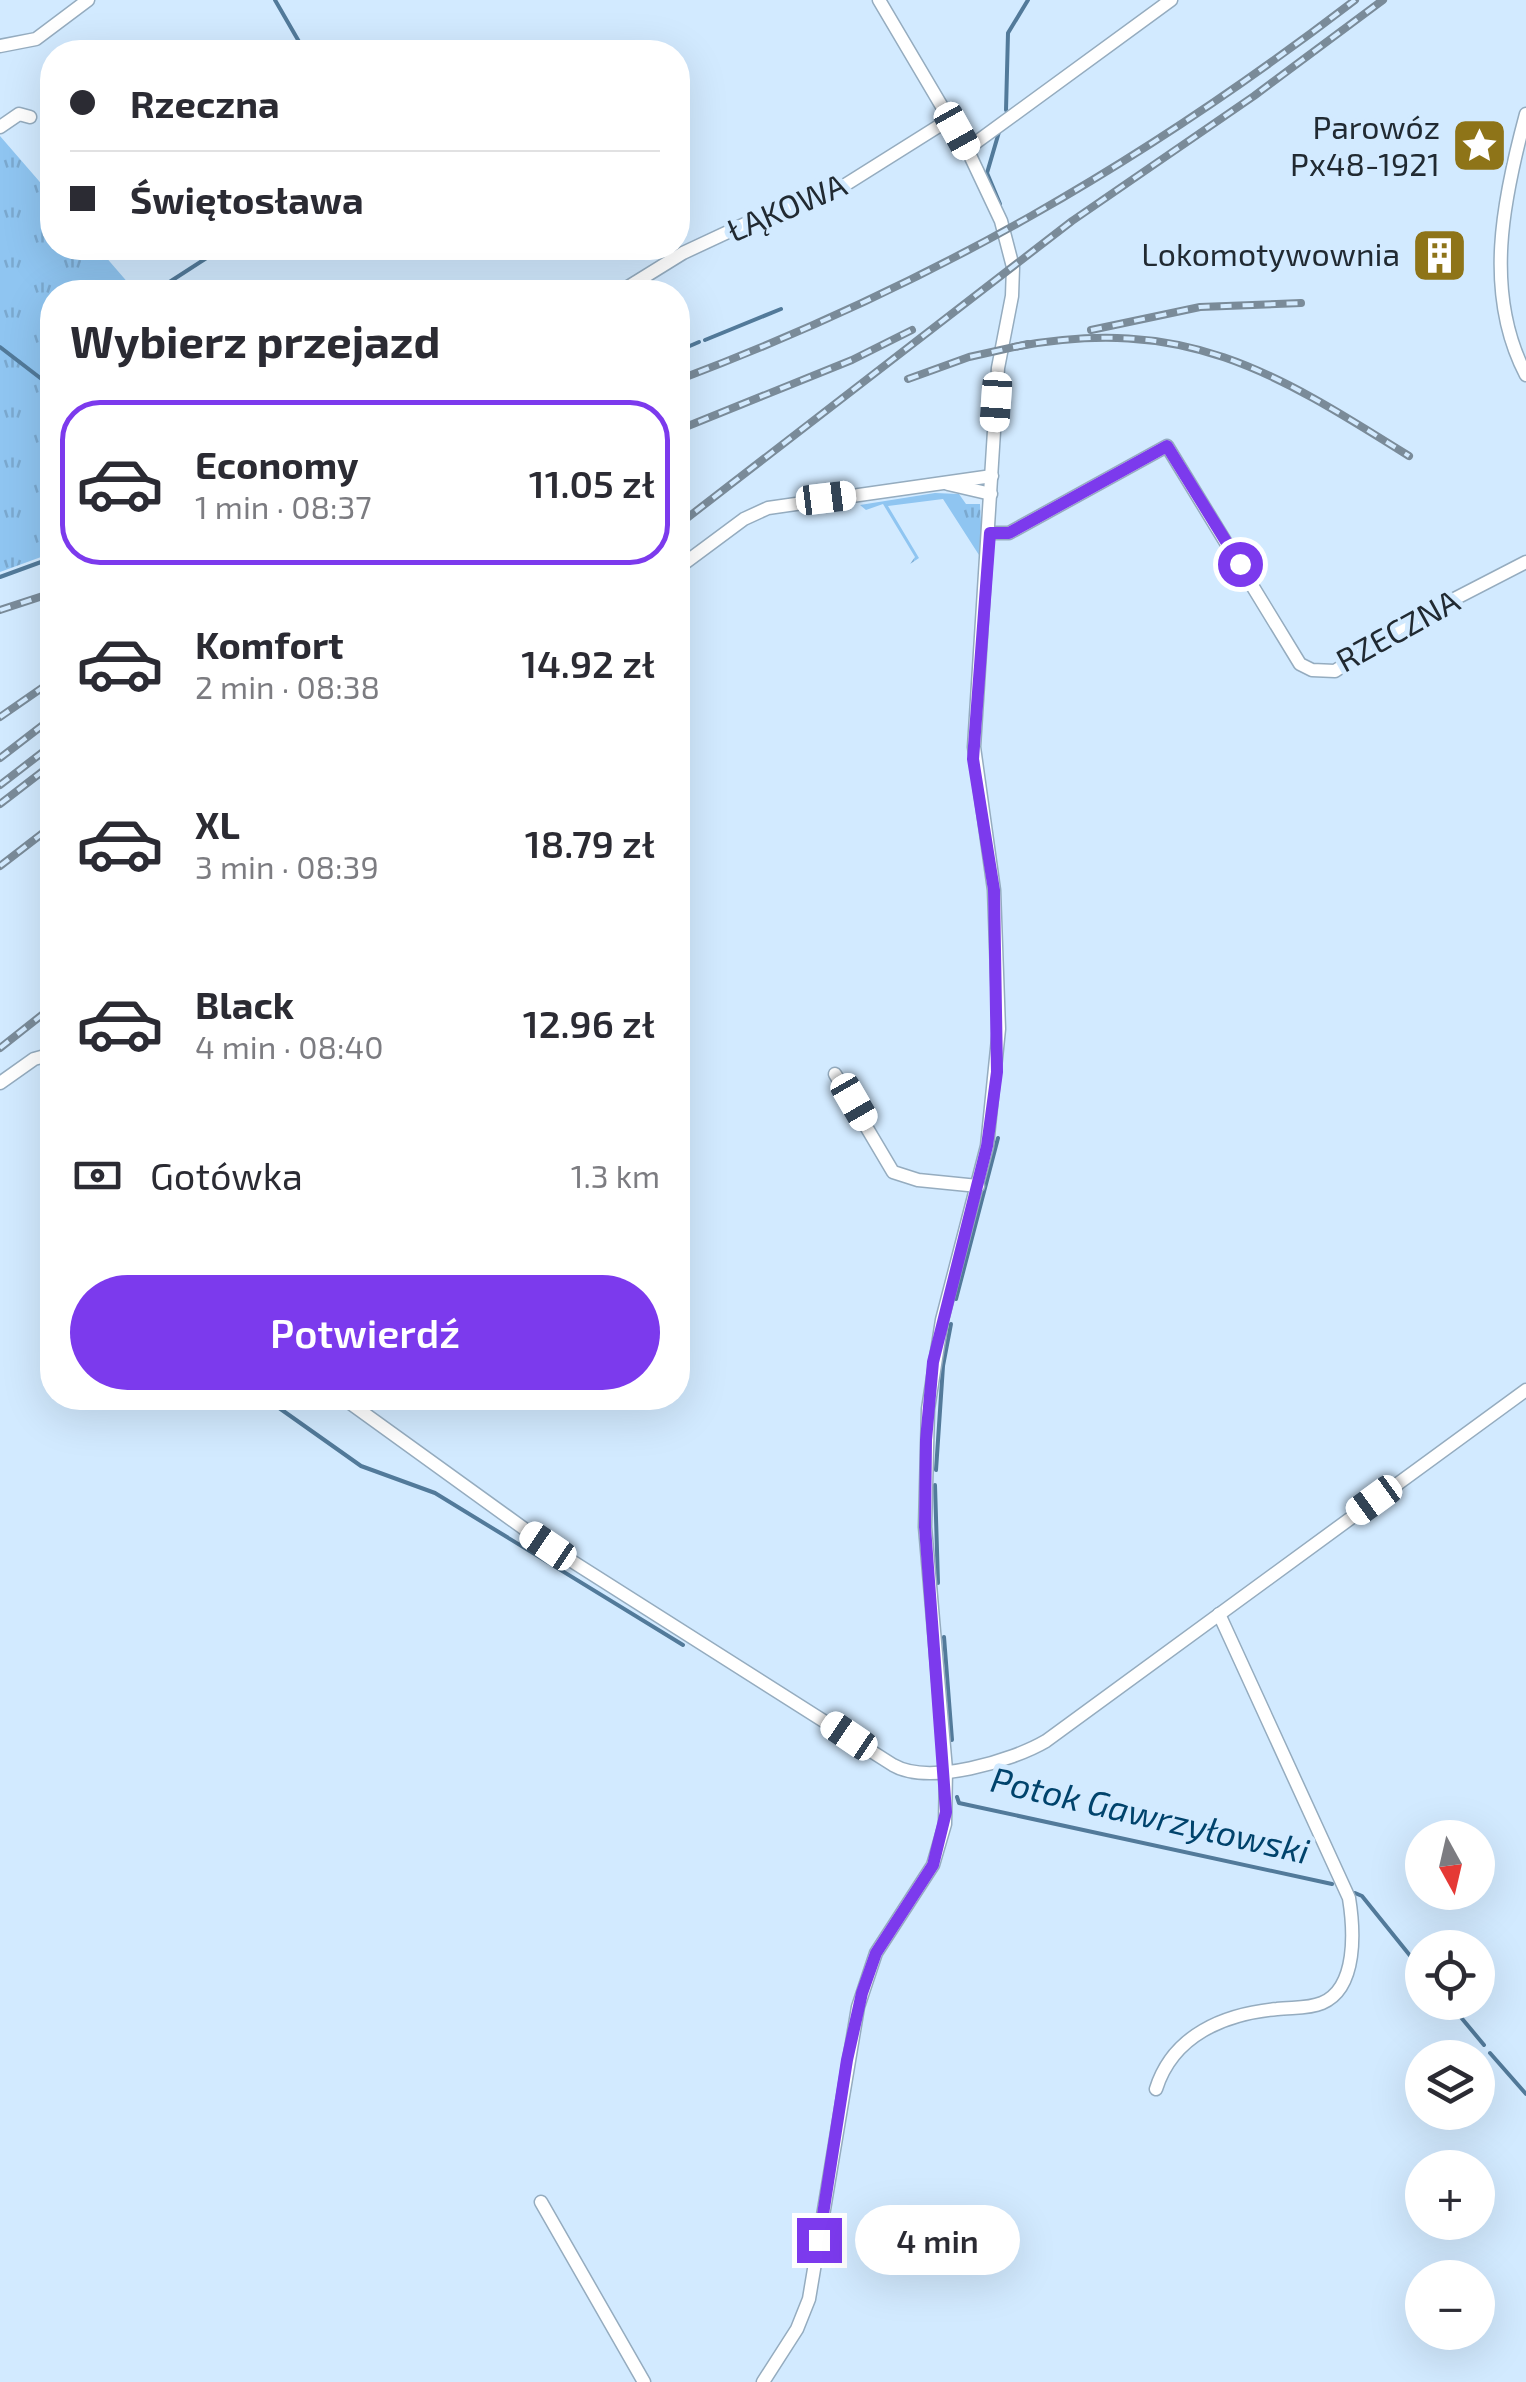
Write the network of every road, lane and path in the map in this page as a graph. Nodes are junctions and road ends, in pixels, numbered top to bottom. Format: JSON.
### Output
{"nodes":[{"id":1,"x":88,"y":0,"type":"edge"},
{"id":2,"x":879,"y":0,"type":"edge"},
{"id":3,"x":1171,"y":0,"type":"edge"},
{"id":4,"x":0,"y":46,"type":"edge"},
{"id":5,"x":1526,"y":114,"type":"edge"},
{"id":6,"x":30,"y":118,"type":"dead end"},
{"id":7,"x":950,"y":119,"type":"junction"},
{"id":8,"x":0,"y":127,"type":"edge"},
{"id":9,"x":967,"y":148,"type":"junction"},
{"id":10,"x":690,"y":250,"type":"edge"},
{"id":11,"x":672,"y":260,"type":"edge"},
{"id":12,"x":639,"y":280,"type":"edge"},
{"id":13,"x":1526,"y":375,"type":"edge"},
{"id":14,"x":992,"y":476,"type":"junction"},
{"id":15,"x":946,"y":483,"type":"junction"},
{"id":16,"x":992,"y":494,"type":"junction"},
{"id":17,"x":990,"y":533,"type":"junction"},
{"id":18,"x":690,"y":559,"type":"edge"},
{"id":19,"x":1526,"y":562,"type":"edge"},
{"id":20,"x":40,"y":1058,"type":"edge"},
{"id":21,"x":835,"y":1074,"type":"dead end"},
{"id":22,"x":0,"y":1083,"type":"edge"},
{"id":23,"x":978,"y":1186,"type":"junction"},
{"id":24,"x":1526,"y":1390,"type":"edge"},
{"id":25,"x":360,"y":1410,"type":"edge"},
{"id":26,"x":1219,"y":1614,"type":"junction"},
{"id":27,"x":946,"y":1770,"type":"junction"},
{"id":28,"x":1156,"y":2089,"type":"dead end"},
{"id":29,"x":541,"y":2202,"type":"dead end"},
{"id":30,"x":644,"y":2382,"type":"edge"},
{"id":31,"x":763,"y":2382,"type":"edge"}],
"edges":[{"from":1,"to":4,"type":"street"},
{"from":2,"to":7,"type":"street"},
{"from":3,"to":9,"type":"street"},
{"from":5,"to":13,"type":"street"},
{"from":6,"to":8,"type":"street"},
{"from":7,"to":9,"type":"street"},
{"from":7,"to":10,"type":"street","name":"ŁĄKOWA"},
{"from":9,"to":14,"type":"street"},
{"from":11,"to":12,"type":"street","name":"ŁĄKOWA"},
{"from":14,"to":15,"type":"street"},
{"from":14,"to":16,"type":"street"},
{"from":15,"to":16,"type":"street"},
{"from":15,"to":18,"type":"street"},
{"from":16,"to":17,"type":"street"},
{"from":17,"to":19,"type":"street","name":"RZECZNA"},
{"from":17,"to":23,"type":"street"},
{"from":20,"to":22,"type":"street"},
{"from":21,"to":23,"type":"street"},
{"from":23,"to":27,"type":"street"},
{"from":24,"to":26,"type":"street"},
{"from":25,"to":27,"type":"street"},
{"from":26,"to":27,"type":"street"},
{"from":26,"to":28,"type":"street"},
{"from":27,"to":31,"type":"street"},
{"from":29,"to":30,"type":"street"}]}
